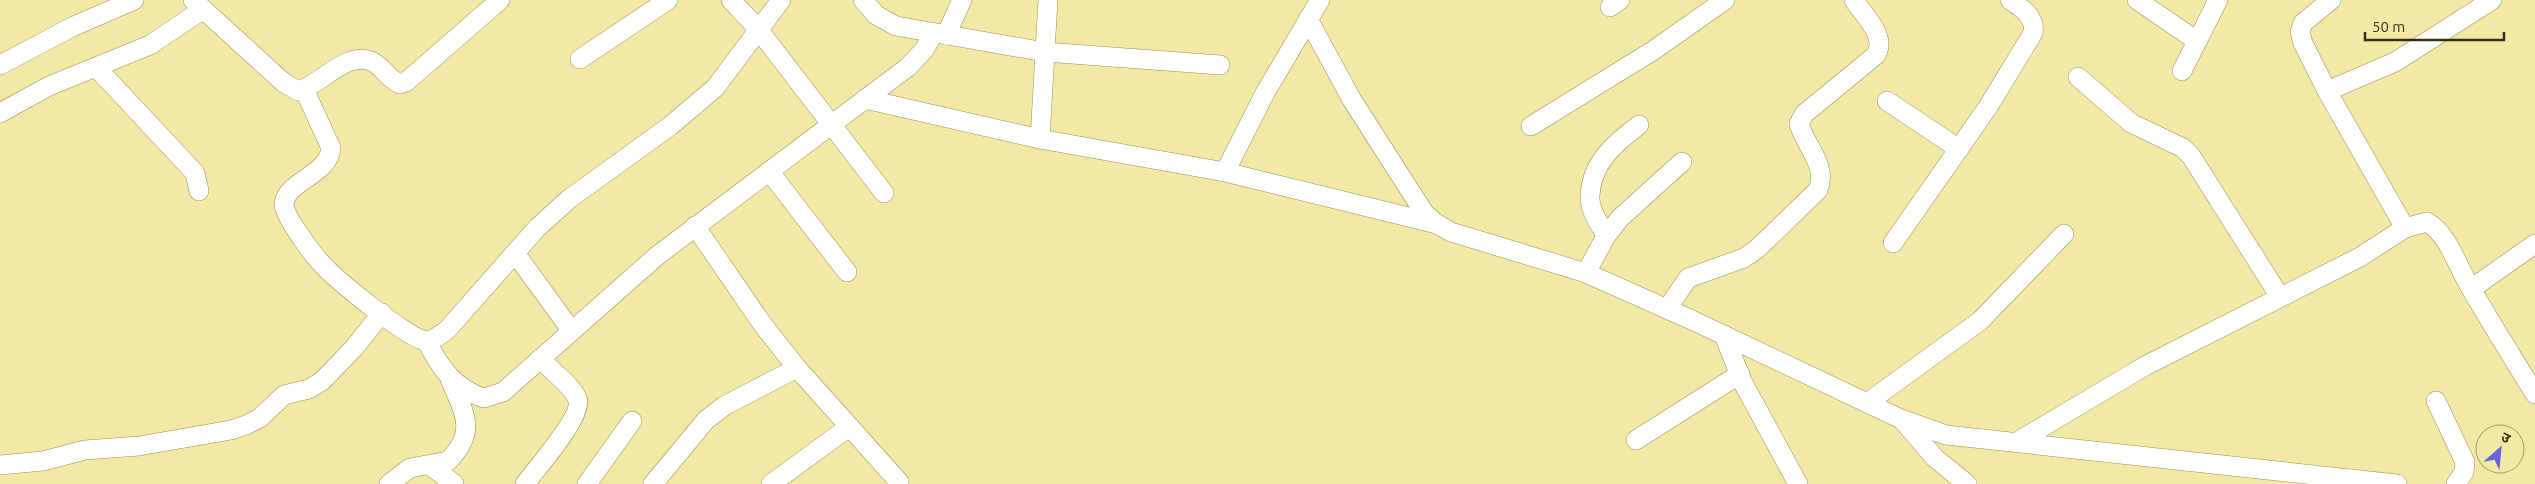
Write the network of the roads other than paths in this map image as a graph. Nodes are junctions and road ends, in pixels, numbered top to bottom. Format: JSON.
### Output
{"nodes":[{"id":1,"x":134,"y":0,"type":"edge"},
{"id":2,"x":500,"y":0,"type":"edge"},
{"id":3,"x":668,"y":0,"type":"edge"},
{"id":4,"x":732,"y":0,"type":"edge"},
{"id":5,"x":781,"y":0,"type":"edge"},
{"id":6,"x":864,"y":0,"type":"edge"},
{"id":7,"x":962,"y":0,"type":"edge"},
{"id":8,"x":1048,"y":0,"type":"edge"},
{"id":9,"x":1320,"y":0,"type":"edge"},
{"id":10,"x":1725,"y":0,"type":"edge"},
{"id":11,"x":1854,"y":0,"type":"edge"},
{"id":12,"x":2136,"y":0,"type":"edge"},
{"id":13,"x":2218,"y":0,"type":"edge"},
{"id":14,"x":2331,"y":0,"type":"edge"},
{"id":15,"x":2492,"y":0,"type":"edge"},
{"id":16,"x":2017,"y":2,"type":"edge"},
{"id":17,"x":197,"y":5,"type":"edge"},
{"id":18,"x":1308,"y":19,"type":"junction"},
{"id":19,"x":758,"y":29,"type":"junction"},
{"id":20,"x":940,"y":34,"type":"junction"},
{"id":21,"x":2197,"y":41,"type":"junction"},
{"id":22,"x":1045,"y":52,"type":"junction"},
{"id":23,"x":580,"y":59,"type":"dead end"},
{"id":24,"x":0,"y":65,"type":"edge"},
{"id":25,"x":1220,"y":65,"type":"dead end"},
{"id":26,"x":96,"y":67,"type":"junction"},
{"id":27,"x":2182,"y":71,"type":"dead end"},
{"id":28,"x":2078,"y":77,"type":"dead end"},
{"id":29,"x":304,"y":89,"type":"junction"},
{"id":30,"x":2327,"y":91,"type":"junction"},
{"id":31,"x":865,"y":99,"type":"junction"},
{"id":32,"x":1887,"y":101,"type":"dead end"},
{"id":33,"x":0,"y":113,"type":"edge"},
{"id":34,"x":832,"y":124,"type":"junction"},
{"id":35,"x":1639,"y":125,"type":"dead end"},
{"id":36,"x":1531,"y":126,"type":"dead end"},
{"id":37,"x":1040,"y":139,"type":"junction"},
{"id":38,"x":1959,"y":149,"type":"junction"},
{"id":39,"x":1682,"y":162,"type":"dead end"},
{"id":40,"x":769,"y":171,"type":"junction"},
{"id":41,"x":1225,"y":172,"type":"junction"},
{"id":42,"x":200,"y":191,"type":"dead end"},
{"id":43,"x":884,"y":193,"type":"dead end"},
{"id":44,"x":1437,"y":224,"type":"junction"},
{"id":45,"x":695,"y":226,"type":"junction"},
{"id":46,"x":2405,"y":228,"type":"junction"},
{"id":47,"x":2064,"y":234,"type":"dead end"},
{"id":48,"x":1606,"y":236,"type":"junction"},
{"id":49,"x":1893,"y":242,"type":"dead end"},
{"id":50,"x":2535,"y":244,"type":"edge"},
{"id":51,"x":514,"y":253,"type":"junction"},
{"id":52,"x":847,"y":272,"type":"dead end"},
{"id":53,"x":1586,"y":273,"type":"junction"},
{"id":54,"x":2471,"y":289,"type":"junction"},
{"id":55,"x":2280,"y":297,"type":"junction"},
{"id":56,"x":1667,"y":309,"type":"junction"},
{"id":57,"x":382,"y":313,"type":"junction"},
{"id":58,"x":571,"y":330,"type":"junction"},
{"id":59,"x":1724,"y":335,"type":"junction"},
{"id":60,"x":427,"y":341,"type":"junction"},
{"id":61,"x":540,"y":359,"type":"junction"},
{"id":62,"x":797,"y":368,"type":"junction"},
{"id":63,"x":1740,"y":374,"type":"junction"},
{"id":64,"x":449,"y":376,"type":"junction"},
{"id":65,"x":2535,"y":394,"type":"edge"},
{"id":66,"x":2436,"y":401,"type":"dead end"},
{"id":67,"x":1866,"y":403,"type":"junction"},
{"id":68,"x":1901,"y":419,"type":"junction"},
{"id":69,"x":632,"y":421,"type":"dead end"},
{"id":70,"x":850,"y":427,"type":"junction"},
{"id":71,"x":1636,"y":440,"type":"dead end"},
{"id":72,"x":2017,"y":442,"type":"junction"},
{"id":73,"x":0,"y":465,"type":"edge"},
{"id":74,"x":430,"y":466,"type":"junction"},
{"id":75,"x":2325,"y":480,"type":"edge"},
{"id":76,"x":899,"y":482,"type":"dead end"},
{"id":77,"x":389,"y":484,"type":"edge"},
{"id":78,"x":454,"y":484,"type":"edge"},
{"id":79,"x":525,"y":484,"type":"edge"},
{"id":80,"x":588,"y":484,"type":"edge"},
{"id":81,"x":653,"y":484,"type":"edge"},
{"id":82,"x":771,"y":484,"type":"edge"},
{"id":83,"x":1798,"y":484,"type":"edge"},
{"id":84,"x":1968,"y":484,"type":"edge"},
{"id":85,"x":2397,"y":484,"type":"edge"},
{"id":86,"x":2456,"y":484,"type":"edge"}],
"edges":[{"from":1,"to":24,"type":"street"},
{"from":2,"to":29,"type":"street"},
{"from":3,"to":23,"type":"street"},
{"from":4,"to":19,"type":"street"},
{"from":5,"to":19,"type":"street"},
{"from":6,"to":20,"type":"street"},
{"from":7,"to":20,"type":"street"},
{"from":8,"to":22,"type":"street"},
{"from":9,"to":18,"type":"street"},
{"from":10,"to":36,"type":"street"},
{"from":11,"to":56,"type":"street"},
{"from":12,"to":21,"type":"street"},
{"from":13,"to":21,"type":"street"},
{"from":14,"to":30,"type":"street"},
{"from":15,"to":30,"type":"street"},
{"from":16,"to":38,"type":"street"},
{"from":17,"to":26,"type":"street"},
{"from":17,"to":29,"type":"street"},
{"from":18,"to":41,"type":"street"},
{"from":18,"to":44,"type":"street"},
{"from":19,"to":34,"type":"street"},
{"from":19,"to":51,"type":"street"},
{"from":20,"to":22,"type":"street"},
{"from":20,"to":31,"type":"street"},
{"from":21,"to":27,"type":"street"},
{"from":22,"to":25,"type":"street"},
{"from":22,"to":37,"type":"street"},
{"from":26,"to":33,"type":"street"},
{"from":26,"to":42,"type":"street"},
{"from":28,"to":55,"type":"street"},
{"from":29,"to":57,"type":"street"},
{"from":30,"to":46,"type":"street"},
{"from":31,"to":34,"type":"street"},
{"from":31,"to":37,"type":"street"},
{"from":32,"to":38,"type":"street"},
{"from":34,"to":40,"type":"street"},
{"from":34,"to":43,"type":"street"},
{"from":35,"to":48,"type":"street"},
{"from":37,"to":41,"type":"street"},
{"from":38,"to":49,"type":"street"},
{"from":39,"to":48,"type":"street"},
{"from":40,"to":45,"type":"street"},
{"from":40,"to":52,"type":"street"},
{"from":41,"to":44,"type":"street"},
{"from":44,"to":53,"type":"street"},
{"from":45,"to":58,"type":"street"},
{"from":45,"to":62,"type":"street"},
{"from":46,"to":54,"type":"street"},
{"from":46,"to":55,"type":"street"},
{"from":47,"to":67,"type":"street"},
{"from":48,"to":53,"type":"street"},
{"from":50,"to":54,"type":"street"},
{"from":51,"to":58,"type":"street"},
{"from":51,"to":60,"type":"street"},
{"from":53,"to":56,"type":"street"},
{"from":54,"to":65,"type":"street"},
{"from":55,"to":72,"type":"street"},
{"from":56,"to":59,"type":"street"},
{"from":57,"to":60,"type":"street"},
{"from":57,"to":73,"type":"street"},
{"from":58,"to":61,"type":"street"},
{"from":59,"to":63,"type":"street"},
{"from":59,"to":67,"type":"street"},
{"from":60,"to":64,"type":"street"},
{"from":61,"to":64,"type":"street"},
{"from":61,"to":79,"type":"street"},
{"from":62,"to":70,"type":"street"},
{"from":62,"to":81,"type":"street"},
{"from":63,"to":71,"type":"street"},
{"from":63,"to":83,"type":"street"},
{"from":64,"to":74,"type":"street"},
{"from":66,"to":86,"type":"street"},
{"from":67,"to":68,"type":"street"},
{"from":68,"to":72,"type":"street"},
{"from":68,"to":84,"type":"street"},
{"from":69,"to":80,"type":"street"},
{"from":70,"to":76,"type":"street"},
{"from":70,"to":82,"type":"street"},
{"from":72,"to":75,"type":"street"},
{"from":74,"to":77,"type":"street"},
{"from":74,"to":78,"type":"street"},
{"from":75,"to":85,"type":"street"}]}
